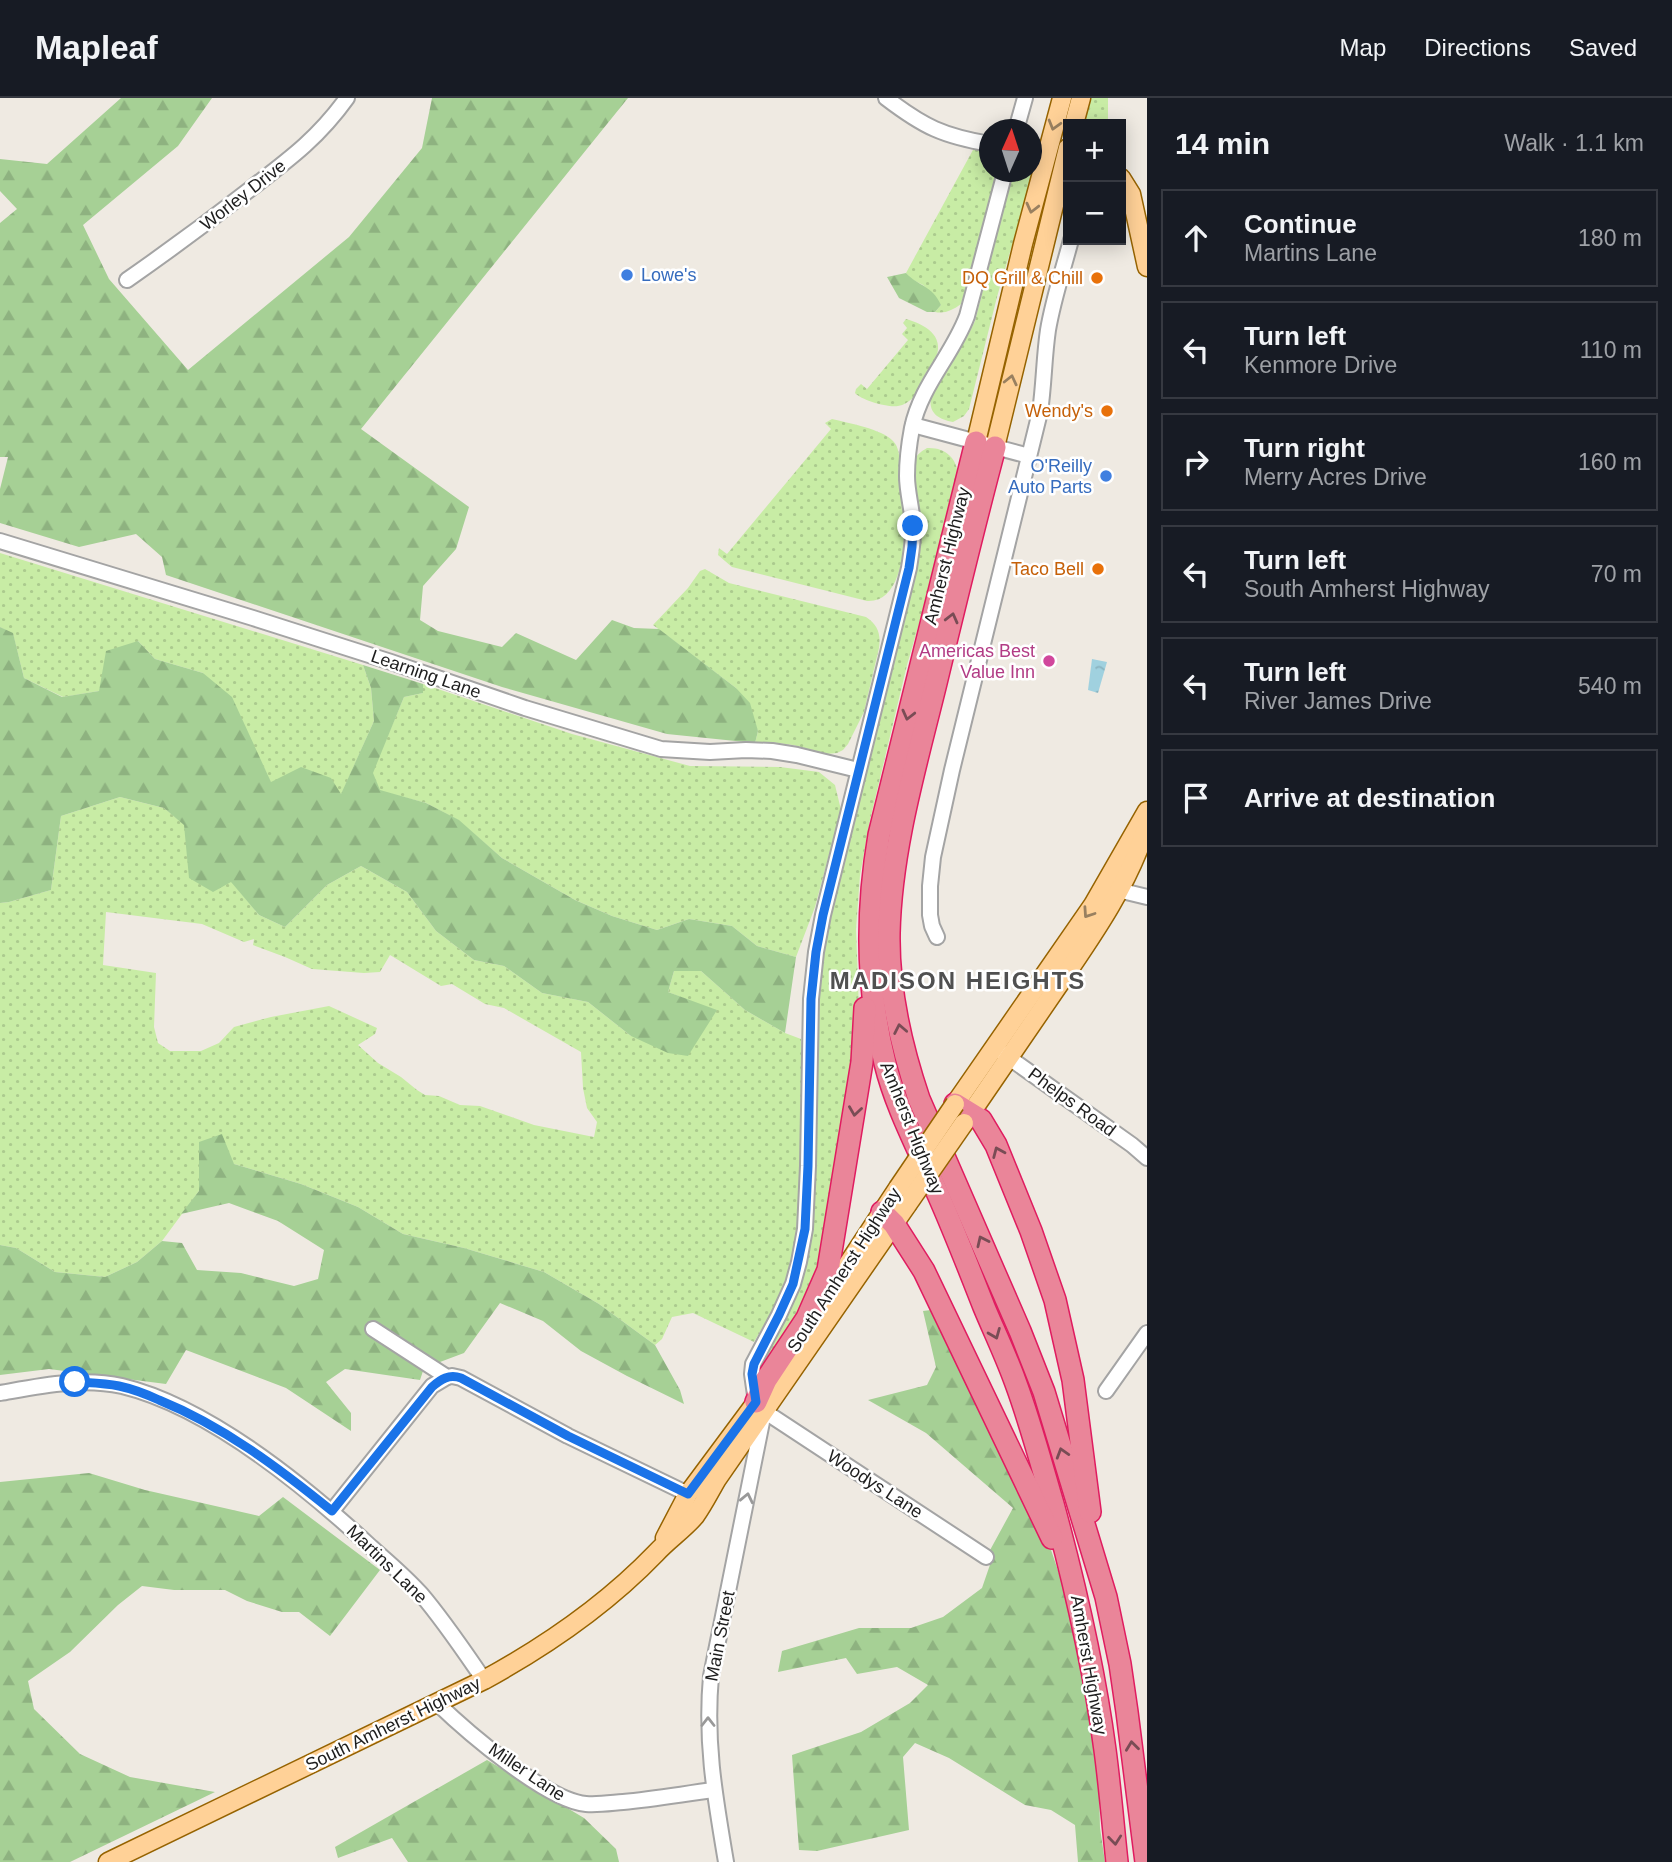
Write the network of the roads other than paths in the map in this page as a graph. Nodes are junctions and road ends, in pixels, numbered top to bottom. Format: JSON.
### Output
{"nodes":[{"id":1,"x":346,"y":98,"type":"edge"},
{"id":2,"x":886,"y":98,"type":"edge"},
{"id":3,"x":1025,"y":98,"type":"edge"},
{"id":4,"x":1062,"y":98,"type":"edge"},
{"id":5,"x":1081,"y":99,"type":"edge"},
{"id":6,"x":1019,"y":119,"type":"edge"},
{"id":7,"x":1075,"y":119,"type":"edge"},
{"id":8,"x":1082,"y":119,"type":"edge"},
{"id":9,"x":979,"y":142,"type":"edge"},
{"id":10,"x":1042,"y":144,"type":"edge"},
{"id":11,"x":1042,"y":151,"type":"edge"},
{"id":12,"x":1063,"y":153,"type":"edge"},
{"id":13,"x":1063,"y":171,"type":"edge"},
{"id":14,"x":1002,"y":182,"type":"edge"},
{"id":15,"x":1033,"y":182,"type":"edge"},
{"id":16,"x":1124,"y":182,"type":"edge"},
{"id":17,"x":1070,"y":245,"type":"edge"},
{"id":18,"x":1147,"y":267,"type":"edge"},
{"id":19,"x":127,"y":280,"type":"dead end"},
{"id":20,"x":913,"y":425,"type":"junction"},
{"id":21,"x":985,"y":444,"type":"junction"},
{"id":22,"x":1029,"y":456,"type":"junction"},
{"id":23,"x":0,"y":541,"type":"edge"},
{"id":24,"x":858,"y":770,"type":"junction"},
{"id":25,"x":1147,"y":811,"type":"edge"},
{"id":26,"x":1147,"y":825,"type":"edge"},
{"id":27,"x":1118,"y":890,"type":"junction"},
{"id":28,"x":1147,"y":897,"type":"edge"},
{"id":29,"x":937,"y":936,"type":"dead end"},
{"id":30,"x":869,"y":946,"type":"junction"},
{"id":31,"x":1002,"y":1052,"type":"junction"},
{"id":32,"x":963,"y":1113,"type":"junction"},
{"id":33,"x":1147,"y":1158,"type":"edge"},
{"id":34,"x":888,"y":1218,"type":"junction"},
{"id":35,"x":373,"y":1329,"type":"dead end"},
{"id":36,"x":1147,"y":1332,"type":"edge"},
{"id":37,"x":447,"y":1377,"type":"junction"},
{"id":38,"x":1106,"y":1391,"type":"dead end"},
{"id":39,"x":0,"y":1393,"type":"edge"},
{"id":40,"x":760,"y":1406,"type":"junction"},
{"id":41,"x":688,"y":1494,"type":"junction"},
{"id":42,"x":332,"y":1511,"type":"junction"},
{"id":43,"x":656,"y":1553,"type":"junction"},
{"id":44,"x":986,"y":1557,"type":"dead end"},
{"id":45,"x":1106,"y":1597,"type":"junction"},
{"id":46,"x":1082,"y":1625,"type":"junction"},
{"id":47,"x":484,"y":1680,"type":"junction"},
{"id":48,"x":438,"y":1703,"type":"junction"},
{"id":49,"x":713,"y":1790,"type":"junction"},
{"id":50,"x":108,"y":1862,"type":"edge"},
{"id":51,"x":726,"y":1862,"type":"edge"},
{"id":52,"x":1117,"y":1862,"type":"edge"},
{"id":53,"x":1146,"y":1862,"type":"edge"}],
"edges":[{"from":1,"to":19,"type":"street","name":"Worley Drive"},
{"from":2,"to":9,"type":"street"},
{"from":3,"to":6,"type":"street"},
{"from":4,"to":10,"type":"main road","name":"Amherst Highway","one_way":true},
{"from":5,"to":7,"type":"main road"},
{"from":5,"to":8,"type":"main road"},
{"from":11,"to":12,"type":"main road"},
{"from":21,"to":13,"type":"main road","name":"Amherst Highway","one_way":true},
{"from":14,"to":20,"type":"street","name":"Main Street"},
{"from":15,"to":21,"type":"main road","name":"Amherst Highway","one_way":true},
{"from":16,"to":18,"type":"main road"},
{"from":17,"to":22,"type":"street"},
{"from":20,"to":21,"type":"street"},
{"from":20,"to":24,"type":"street","name":"Main Street"},
{"from":21,"to":22,"type":"street"},
{"from":21,"to":30,"type":"highway","name":"Amherst Highway","one_way":true},
{"from":45,"to":21,"type":"highway","name":"Amherst Highway","one_way":true},
{"from":22,"to":29,"type":"street"},
{"from":23,"to":24,"type":"street","name":"Learning Lane"},
{"from":24,"to":40,"type":"street","name":"Main Street"},
{"from":25,"to":31,"type":"main road","name":"South Amherst Highway","one_way":true},
{"from":26,"to":27,"type":"main road","name":"South Amherst Highway"},
{"from":27,"to":28,"type":"street"},
{"from":27,"to":31,"type":"main road","name":"South Amherst Highway"},
{"from":30,"to":40,"type":"highway","one_way":true},
{"from":30,"to":46,"type":"highway","name":"Amherst Highway","one_way":true},
{"from":31,"to":32,"type":"main road","name":"South Amherst Highway"},
{"from":31,"to":33,"type":"street","name":"Phelps Road"},
{"from":32,"to":34,"type":"main road","name":"South Amherst Highway","bridge":true},
{"from":32,"to":34,"type":"main road","name":"South Amherst Highway","bridge":true},
{"from":45,"to":32,"type":"highway","one_way":true},
{"from":34,"to":40,"type":"main road","name":"South Amherst Highway"},
{"from":34,"to":46,"type":"highway"},
{"from":35,"to":37,"type":"street"},
{"from":36,"to":38,"type":"street"},
{"from":37,"to":41,"type":"street"},
{"from":37,"to":42,"type":"street"},
{"from":39,"to":42,"type":"street","name":"Martins Lane"},
{"from":40,"to":41,"type":"main road","name":"South Amherst Highway"},
{"from":40,"to":43,"type":"main road","name":"South Amherst Highway"},
{"from":40,"to":44,"type":"street","name":"Woodys Lane"},
{"from":49,"to":40,"type":"street","name":"Main Street","one_way":true},
{"from":41,"to":43,"type":"main road","name":"South Amherst Highway"},
{"from":42,"to":47,"type":"street","name":"Martins Lane"},
{"from":43,"to":47,"type":"main road","name":"South Amherst Highway"},
{"from":53,"to":45,"type":"highway","name":"Amherst Highway","one_way":true},
{"from":46,"to":52,"type":"highway","name":"Amherst Highway","one_way":true},
{"from":47,"to":48,"type":"main road","name":"South Amherst Highway"},
{"from":48,"to":49,"type":"street","name":"Miller Lane"},
{"from":48,"to":50,"type":"main road","name":"South Amherst Highway"},
{"from":49,"to":51,"type":"street","name":"Main Street"}]}
